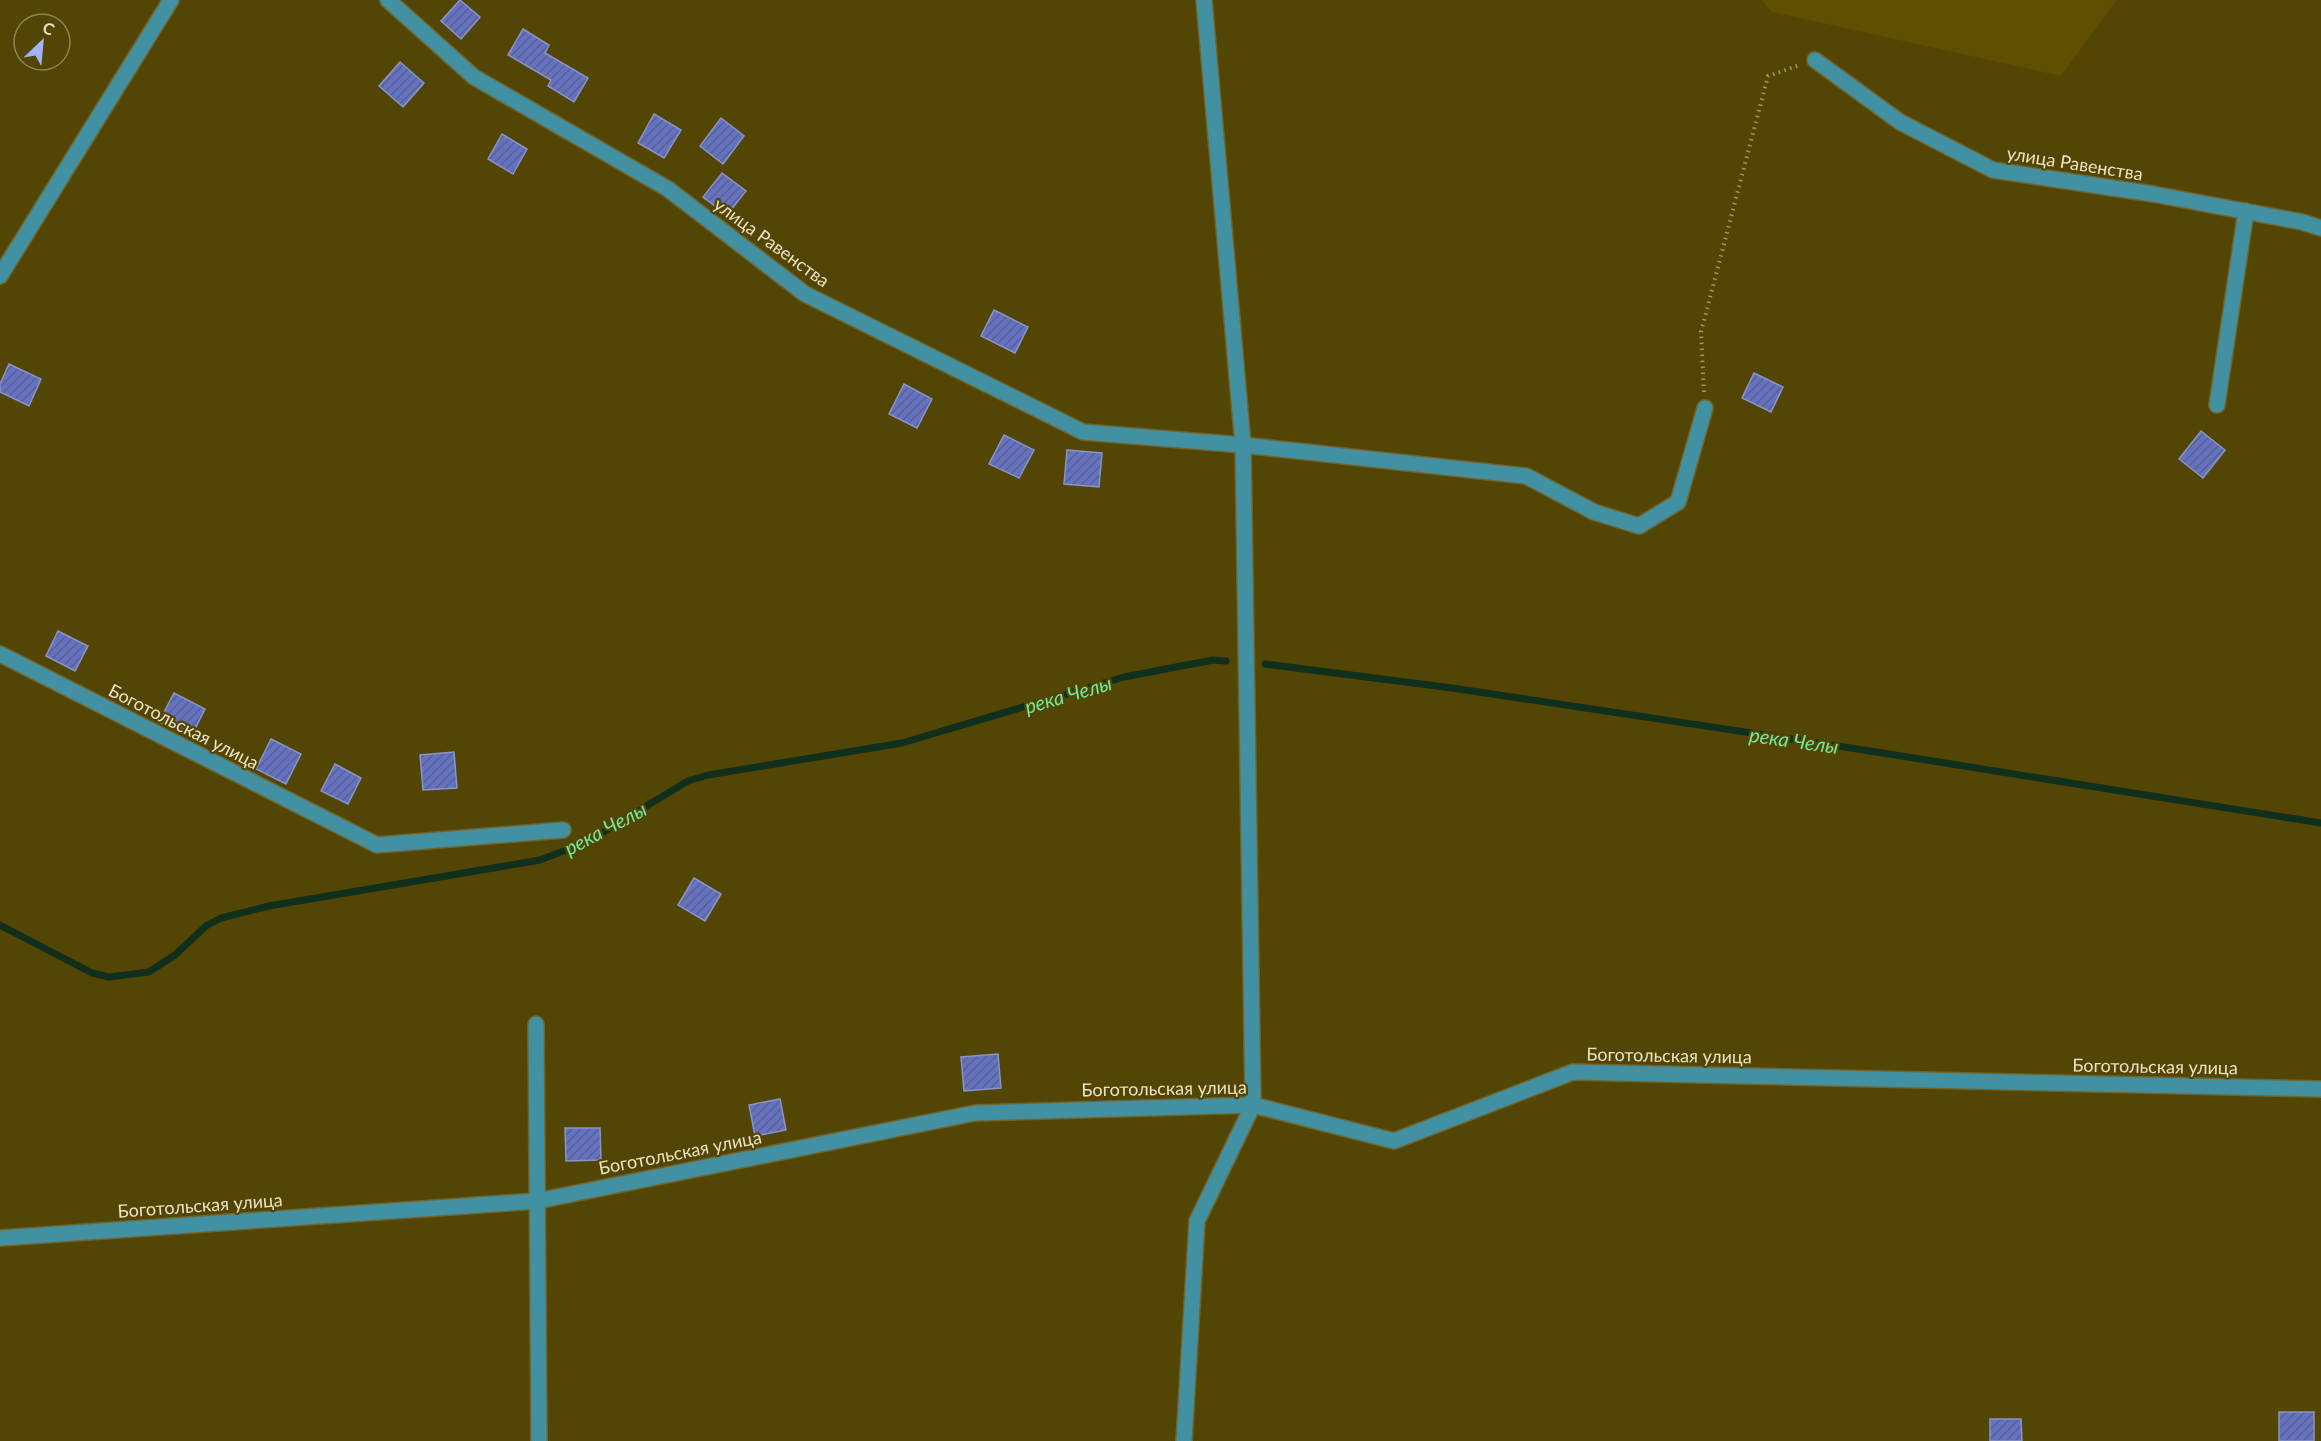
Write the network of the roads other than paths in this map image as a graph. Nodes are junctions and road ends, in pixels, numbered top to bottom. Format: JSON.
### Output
{"nodes":[{"id":1,"x":171,"y":0,"type":"edge"},
{"id":2,"x":387,"y":0,"type":"edge"},
{"id":3,"x":1204,"y":0,"type":"edge"},
{"id":4,"x":1815,"y":60,"type":"road end"},
{"id":5,"x":2246,"y":212,"type":"junction"},
{"id":6,"x":2321,"y":228,"type":"edge"},
{"id":7,"x":0,"y":276,"type":"edge"},
{"id":8,"x":2217,"y":405,"type":"dead end"},
{"id":9,"x":1705,"y":408,"type":"road end"},
{"id":10,"x":1243,"y":444,"type":"junction"},
{"id":11,"x":0,"y":654,"type":"edge"},
{"id":12,"x":563,"y":830,"type":"dead end"},
{"id":13,"x":536,"y":1024,"type":"dead end"},
{"id":14,"x":2321,"y":1089,"type":"edge"},
{"id":15,"x":1252,"y":1105,"type":"junction"},
{"id":16,"x":537,"y":1201,"type":"junction"},
{"id":17,"x":0,"y":1238,"type":"edge"},
{"id":18,"x":539,"y":1441,"type":"edge"},
{"id":19,"x":1184,"y":1441,"type":"edge"}],
"edges":[{"from":1,"to":7,"type":"street"},
{"from":2,"to":10,"type":"street","name":"улица Равенства"},
{"from":3,"to":10,"type":"street"},
{"from":4,"to":5,"type":"street","name":"улица Равенства"},
{"from":5,"to":6,"type":"street","name":"улица Равенства"},
{"from":5,"to":8,"type":"street"},
{"from":9,"to":10,"type":"street","name":"улица Равенства"},
{"from":10,"to":15,"type":"street"},
{"from":11,"to":12,"type":"street","name":"Боготольская улица"},
{"from":13,"to":16,"type":"street"},
{"from":14,"to":15,"type":"street","name":"Боготольская улица"},
{"from":15,"to":16,"type":"street","name":"Боготольская улица"},
{"from":15,"to":19,"type":"street"},
{"from":16,"to":17,"type":"street","name":"Боготольская улица"},
{"from":16,"to":18,"type":"street"}]}
